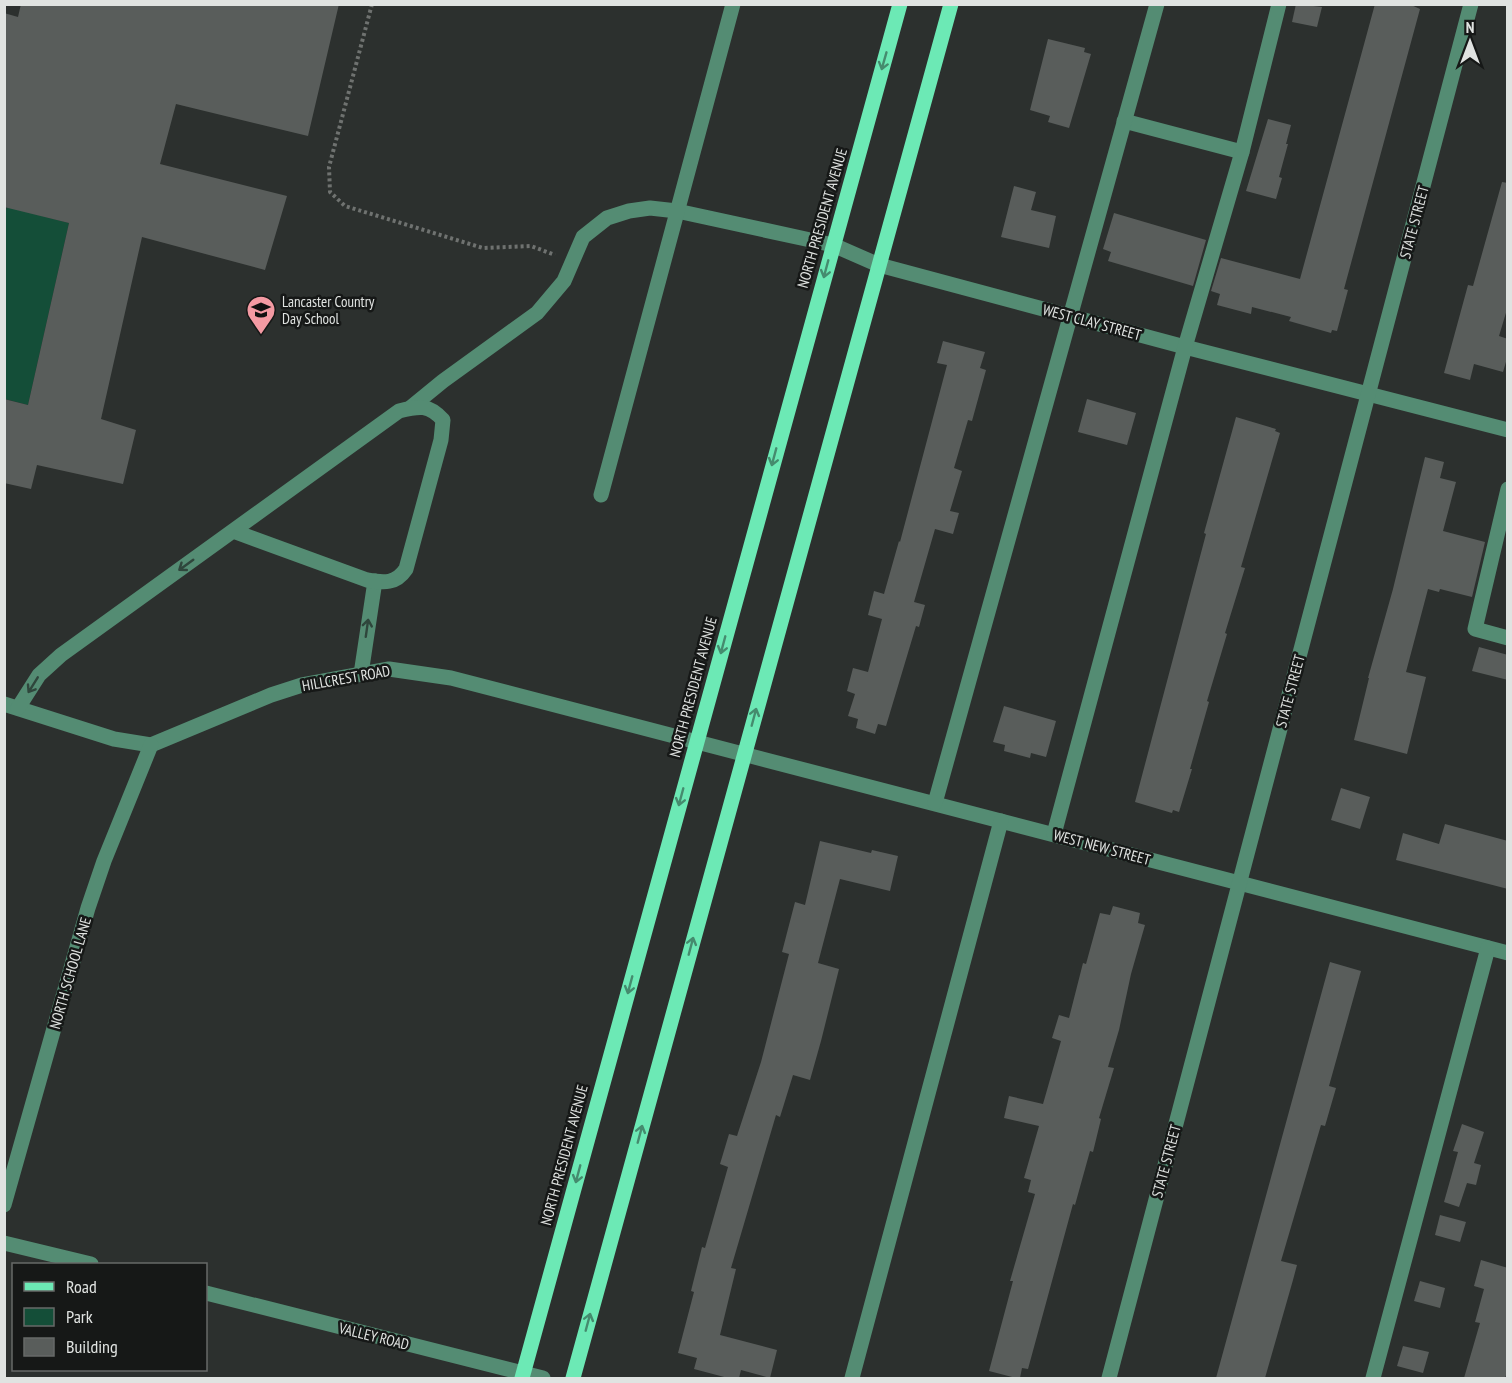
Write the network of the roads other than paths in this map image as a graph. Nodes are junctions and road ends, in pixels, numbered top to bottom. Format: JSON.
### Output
{"nodes":[{"id":1,"x":733,"y":4,"type":"edge"},
{"id":2,"x":900,"y":4,"type":"edge"},
{"id":3,"x":951,"y":4,"type":"edge"},
{"id":4,"x":1157,"y":4,"type":"edge"},
{"id":5,"x":1279,"y":4,"type":"edge"},
{"id":6,"x":1471,"y":4,"type":"edge"},
{"id":7,"x":1124,"y":121,"type":"junction"},
{"id":8,"x":1242,"y":152,"type":"junction"},
{"id":9,"x":677,"y":211,"type":"junction"},
{"id":10,"x":833,"y":245,"type":"junction"},
{"id":11,"x":879,"y":265,"type":"junction"},
{"id":12,"x":1070,"y":317,"type":"junction"},
{"id":13,"x":1185,"y":347,"type":"junction"},
{"id":14,"x":1369,"y":394,"type":"junction"},
{"id":15,"x":411,"y":408,"type":"junction"},
{"id":16,"x":1508,"y":430,"type":"edge"},
{"id":17,"x":1508,"y":489,"type":"edge"},
{"id":18,"x":601,"y":495,"type":"dead end"},
{"id":19,"x":233,"y":531,"type":"junction"},
{"id":20,"x":375,"y":581,"type":"junction"},
{"id":21,"x":1508,"y":638,"type":"edge"},
{"id":22,"x":361,"y":674,"type":"junction"},
{"id":23,"x":11,"y":706,"type":"edge"},
{"id":24,"x":696,"y":741,"type":"junction"},
{"id":25,"x":151,"y":746,"type":"junction"},
{"id":26,"x":744,"y":753,"type":"junction"},
{"id":27,"x":935,"y":803,"type":"junction"},
{"id":28,"x":1001,"y":821,"type":"junction"},
{"id":29,"x":1054,"y":834,"type":"junction"},
{"id":30,"x":1240,"y":883,"type":"junction"},
{"id":31,"x":1488,"y":948,"type":"junction"},
{"id":32,"x":1508,"y":953,"type":"edge"},
{"id":33,"x":4,"y":1205,"type":"edge"},
{"id":34,"x":4,"y":1243,"type":"edge"},
{"id":35,"x":88,"y":1263,"type":"edge"},
{"id":36,"x":207,"y":1293,"type":"edge"},
{"id":37,"x":522,"y":1376,"type":"edge"},
{"id":38,"x":543,"y":1378,"type":"edge"},
{"id":39,"x":573,"y":1378,"type":"edge"},
{"id":40,"x":852,"y":1378,"type":"edge"},
{"id":41,"x":1109,"y":1378,"type":"edge"},
{"id":42,"x":1372,"y":1378,"type":"edge"}],
"edges":[{"from":1,"to":9,"type":"street"},
{"from":2,"to":10,"type":"main road","name":"NORTH PRESIDENT AVENUE","one_way":true},
{"from":3,"to":11,"type":"main road"},
{"from":4,"to":7,"type":"street"},
{"from":5,"to":8,"type":"street"},
{"from":6,"to":14,"type":"street","name":"STATE STREET"},
{"from":7,"to":8,"type":"street"},
{"from":7,"to":12,"type":"street"},
{"from":8,"to":13,"type":"street"},
{"from":9,"to":10,"type":"street","name":"WEST CLAY STREET"},
{"from":9,"to":15,"type":"street","name":"WEST CLAY STREET"},
{"from":9,"to":18,"type":"street"},
{"from":10,"to":11,"type":"street","name":"WEST CLAY STREET"},
{"from":10,"to":24,"type":"main road","name":"NORTH PRESIDENT AVENUE","one_way":true},
{"from":11,"to":12,"type":"street","name":"WEST CLAY STREET"},
{"from":26,"to":11,"type":"main road","one_way":true},
{"from":12,"to":13,"type":"street","name":"WEST CLAY STREET"},
{"from":12,"to":27,"type":"street"},
{"from":13,"to":14,"type":"street","name":"WEST CLAY STREET"},
{"from":13,"to":29,"type":"street"},
{"from":14,"to":16,"type":"street","name":"WEST CLAY STREET"},
{"from":14,"to":30,"type":"street","name":"STATE STREET"},
{"from":15,"to":19,"type":"street","name":"WEST CLAY STREET"},
{"from":15,"to":20,"type":"street"},
{"from":17,"to":21,"type":"street"},
{"from":19,"to":20,"type":"street"},
{"from":19,"to":23,"type":"street","name":"WEST CLAY STREET","one_way":true},
{"from":22,"to":20,"type":"street","one_way":true},
{"from":22,"to":24,"type":"street","name":"HILLCREST ROAD"},
{"from":22,"to":25,"type":"street","name":"HILLCREST ROAD"},
{"from":23,"to":25,"type":"street"},
{"from":24,"to":26,"type":"street","name":"WEST NEW STREET"},
{"from":24,"to":37,"type":"main road","name":"NORTH PRESIDENT AVENUE","one_way":true},
{"from":25,"to":33,"type":"street","name":"NORTH SCHOOL LANE"},
{"from":26,"to":27,"type":"street","name":"WEST NEW STREET"},
{"from":39,"to":26,"type":"main road","one_way":true},
{"from":27,"to":28,"type":"street","name":"WEST NEW STREET"},
{"from":28,"to":29,"type":"street","name":"WEST NEW STREET"},
{"from":28,"to":40,"type":"street"},
{"from":29,"to":30,"type":"street","name":"WEST NEW STREET"},
{"from":30,"to":31,"type":"street","name":"WEST NEW STREET"},
{"from":30,"to":41,"type":"street","name":"STATE STREET"},
{"from":31,"to":32,"type":"street","name":"WEST NEW STREET"},
{"from":31,"to":42,"type":"street"},
{"from":34,"to":35,"type":"street"},
{"from":36,"to":37,"type":"street","name":"VALLEY ROAD"},
{"from":37,"to":38,"type":"street","name":"VALLEY ROAD"}]}
